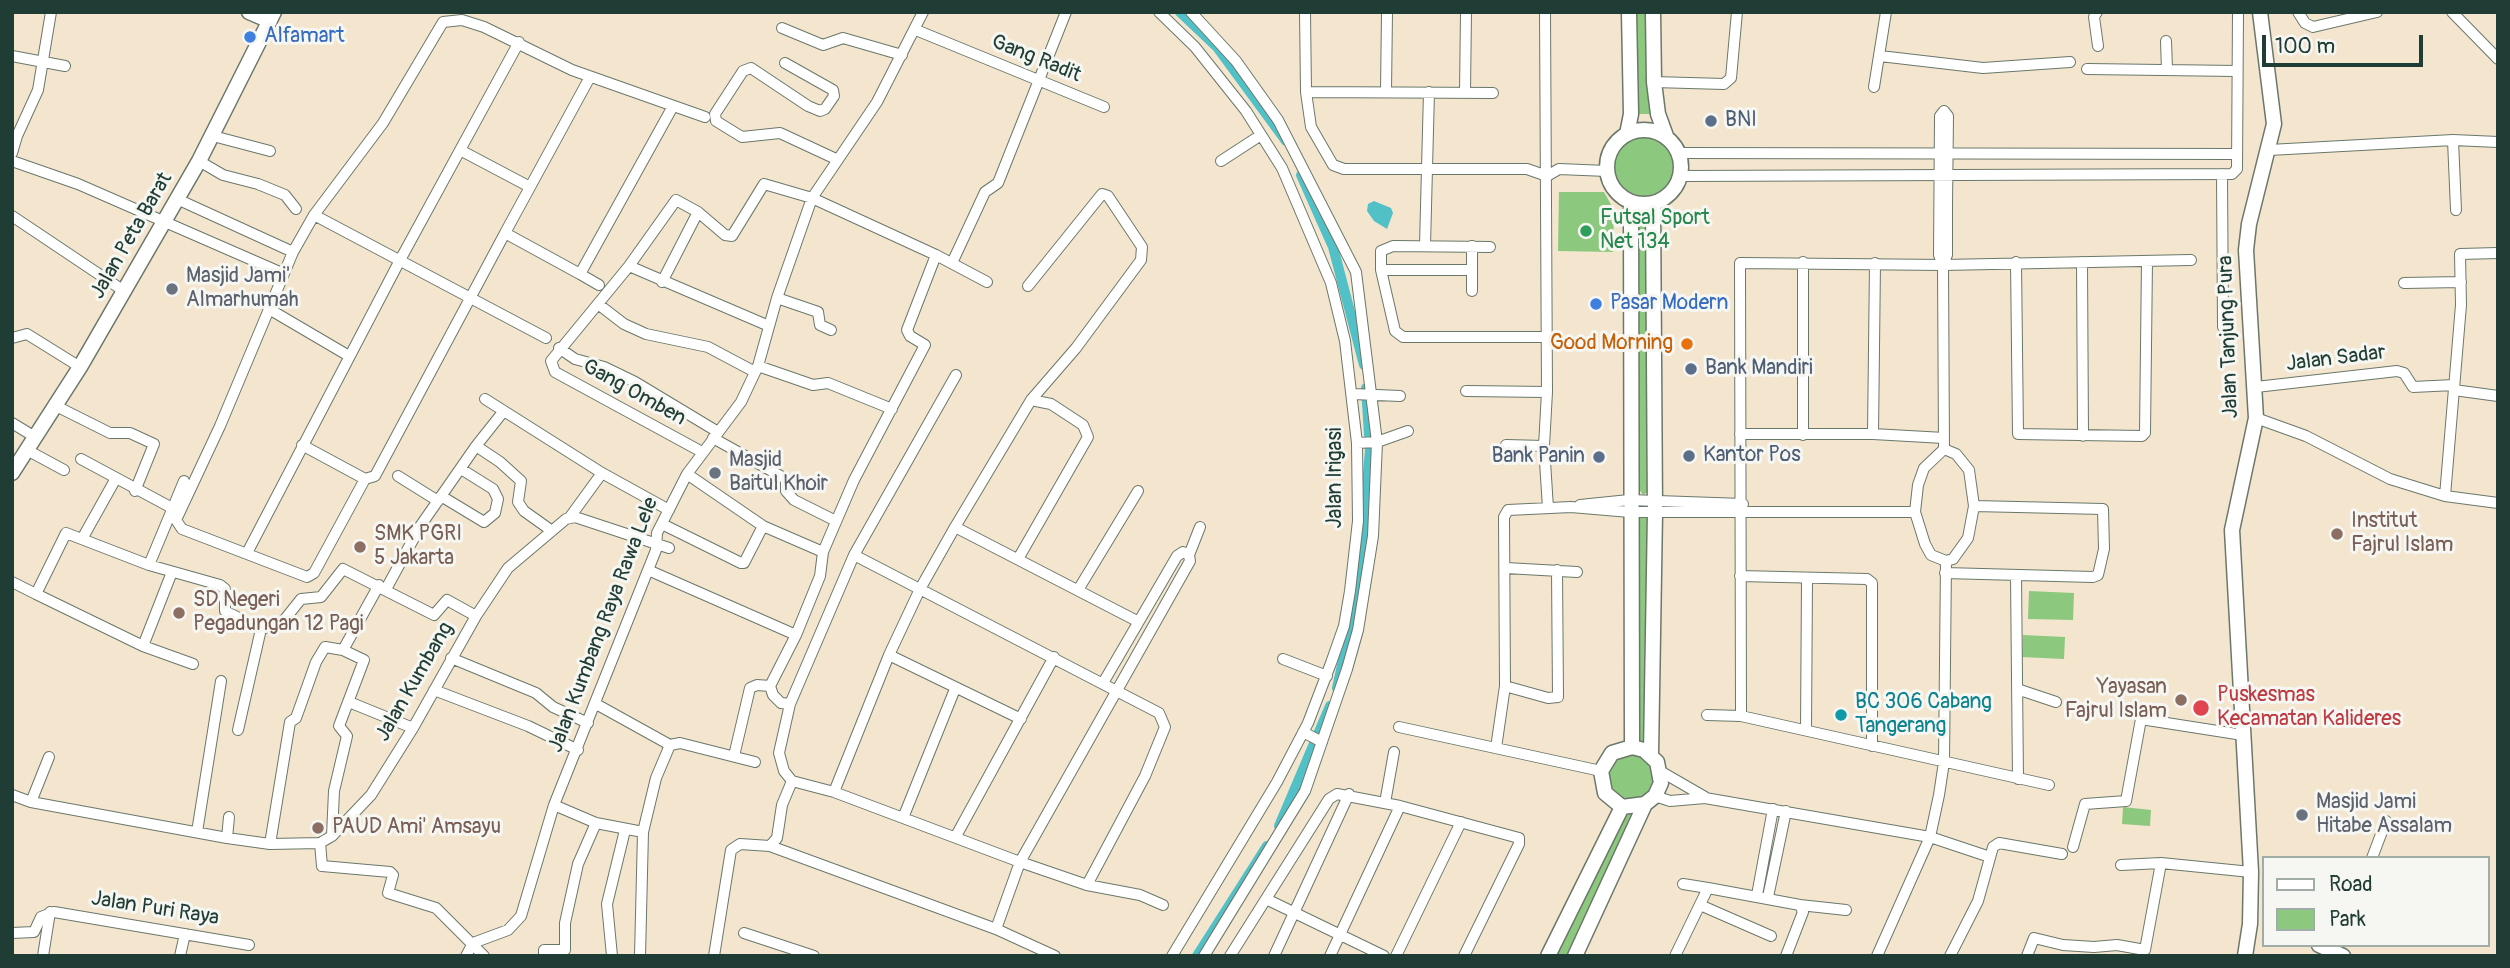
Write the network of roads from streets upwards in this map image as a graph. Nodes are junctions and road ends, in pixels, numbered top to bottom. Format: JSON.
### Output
{"nodes":[{"id":1,"x":51,"y":12,"type":"edge"},
{"id":2,"x":249,"y":12,"type":"edge"},
{"id":3,"x":923,"y":12,"type":"edge"},
{"id":4,"x":1066,"y":12,"type":"edge"},
{"id":5,"x":1159,"y":12,"type":"edge"},
{"id":6,"x":1305,"y":12,"type":"edge"},
{"id":7,"x":1387,"y":12,"type":"edge"},
{"id":8,"x":1466,"y":12,"type":"edge"},
{"id":9,"x":1545,"y":12,"type":"edge"},
{"id":10,"x":1629,"y":12,"type":"edge"},
{"id":11,"x":1653,"y":12,"type":"edge"},
{"id":12,"x":1737,"y":12,"type":"edge"},
{"id":13,"x":1886,"y":12,"type":"edge"},
{"id":14,"x":2097,"y":12,"type":"edge"},
{"id":15,"x":2238,"y":12,"type":"edge"},
{"id":16,"x":2260,"y":12,"type":"edge"},
{"id":17,"x":2298,"y":12,"type":"edge"},
{"id":18,"x":2377,"y":12,"type":"edge"},
{"id":19,"x":2452,"y":12,"type":"edge"},
{"id":20,"x":1195,"y":13,"type":"edge"},
{"id":21,"x":2358,"y":13,"type":"edge"},
{"id":22,"x":272,"y":16,"type":"edge"},
{"id":23,"x":782,"y":28,"type":"dead end"},
{"id":24,"x":916,"y":30,"type":"junction"},
{"id":25,"x":2166,"y":41,"type":"dead end"},
{"id":26,"x":519,"y":42,"type":"junction"},
{"id":27,"x":2098,"y":46,"type":"dead end"},
{"id":28,"x":902,"y":55,"type":"junction"},
{"id":29,"x":12,"y":56,"type":"edge"},
{"id":30,"x":1880,"y":56,"type":"junction"},
{"id":31,"x":2498,"y":59,"type":"edge"},
{"id":32,"x":45,"y":62,"type":"junction"},
{"id":33,"x":2070,"y":62,"type":"dead end"},
{"id":34,"x":785,"y":63,"type":"dead end"},
{"id":35,"x":65,"y":66,"type":"dead end"},
{"id":36,"x":2087,"y":69,"type":"dead end"},
{"id":37,"x":2167,"y":70,"type":"junction"},
{"id":38,"x":2237,"y":71,"type":"junction"},
{"id":39,"x":590,"y":77,"type":"junction"},
{"id":40,"x":1037,"y":82,"type":"junction"},
{"id":41,"x":1654,"y":82,"type":"junction"},
{"id":42,"x":1874,"y":87,"type":"dead end"},
{"id":43,"x":1386,"y":91,"type":"junction"},
{"id":44,"x":1306,"y":92,"type":"junction"},
{"id":45,"x":1429,"y":92,"type":"junction"},
{"id":46,"x":1465,"y":92,"type":"junction"},
{"id":47,"x":1493,"y":93,"type":"dead end"},
{"id":48,"x":1104,"y":107,"type":"dead end"},
{"id":49,"x":672,"y":108,"type":"junction"},
{"id":50,"x":705,"y":117,"type":"dead end"},
{"id":51,"x":1627,"y":134,"type":"junction"},
{"id":52,"x":1261,"y":135,"type":"junction"},
{"id":53,"x":213,"y":136,"type":"junction"},
{"id":54,"x":1666,"y":136,"type":"junction"},
{"id":55,"x":2453,"y":140,"type":"junction"},
{"id":56,"x":2498,"y":142,"type":"edge"},
{"id":57,"x":460,"y":150,"type":"junction"},
{"id":58,"x":2269,"y":150,"type":"junction"},
{"id":59,"x":270,"y":151,"type":"dead end"},
{"id":60,"x":12,"y":153,"type":"edge"},
{"id":61,"x":1679,"y":153,"type":"junction"},
{"id":62,"x":2237,"y":154,"type":"junction"},
{"id":63,"x":1943,"y":156,"type":"junction"},
{"id":64,"x":836,"y":159,"type":"junction"},
{"id":65,"x":12,"y":161,"type":"edge"},
{"id":66,"x":1221,"y":161,"type":"dead end"},
{"id":67,"x":199,"y":162,"type":"junction"},
{"id":68,"x":1547,"y":163,"type":"junction"},
{"id":69,"x":1427,"y":169,"type":"junction"},
{"id":70,"x":1527,"y":169,"type":"junction"},
{"id":71,"x":1559,"y":169,"type":"junction"},
{"id":72,"x":1607,"y":171,"type":"junction"},
{"id":73,"x":2222,"y":174,"type":"junction"},
{"id":74,"x":1547,"y":176,"type":"junction"},
{"id":75,"x":1681,"y":176,"type":"junction"},
{"id":76,"x":1943,"y":177,"type":"junction"},
{"id":77,"x":530,"y":187,"type":"junction"},
{"id":78,"x":812,"y":198,"type":"junction"},
{"id":79,"x":177,"y":199,"type":"junction"},
{"id":80,"x":1631,"y":202,"type":"junction"},
{"id":81,"x":1653,"y":204,"type":"junction"},
{"id":82,"x":296,"y":209,"type":"dead end"},
{"id":83,"x":2456,"y":210,"type":"dead end"},
{"id":84,"x":698,"y":212,"type":"junction"},
{"id":85,"x":314,"y":215,"type":"junction"},
{"id":86,"x":12,"y":216,"type":"edge"},
{"id":87,"x":164,"y":221,"type":"junction"},
{"id":88,"x":505,"y":233,"type":"junction"},
{"id":89,"x":1425,"y":245,"type":"junction"},
{"id":90,"x":1472,"y":246,"type":"junction"},
{"id":91,"x":1490,"y":247,"type":"dead end"},
{"id":92,"x":293,"y":252,"type":"junction"},
{"id":93,"x":2498,"y":253,"type":"edge"},
{"id":94,"x":936,"y":255,"type":"junction"},
{"id":95,"x":2191,"y":260,"type":"dead end"},
{"id":96,"x":2147,"y":261,"type":"junction"},
{"id":97,"x":400,"y":262,"type":"junction"},
{"id":98,"x":1803,"y":262,"type":"junction"},
{"id":99,"x":2016,"y":262,"type":"junction"},
{"id":100,"x":2082,"y":262,"type":"junction"},
{"id":101,"x":952,"y":263,"type":"junction"},
{"id":102,"x":1875,"y":263,"type":"junction"},
{"id":103,"x":1943,"y":265,"type":"junction"},
{"id":104,"x":629,"y":267,"type":"junction"},
{"id":105,"x":1381,"y":270,"type":"junction"},
{"id":106,"x":1472,"y":270,"type":"junction"},
{"id":107,"x":282,"y":273,"type":"junction"},
{"id":108,"x":580,"y":274,"type":"junction"},
{"id":109,"x":662,"y":282,"type":"junction"},
{"id":110,"x":987,"y":282,"type":"dead end"},
{"id":111,"x":2461,"y":282,"type":"junction"},
{"id":112,"x":2404,"y":283,"type":"dead end"},
{"id":113,"x":599,"y":285,"type":"dead end"},
{"id":114,"x":1028,"y":286,"type":"dead end"},
{"id":115,"x":124,"y":291,"type":"junction"},
{"id":116,"x":1472,"y":291,"type":"dead end"},
{"id":117,"x":470,"y":297,"type":"junction"},
{"id":118,"x":777,"y":298,"type":"junction"},
{"id":119,"x":598,"y":304,"type":"junction"},
{"id":120,"x":269,"y":309,"type":"junction"},
{"id":121,"x":769,"y":326,"type":"junction"},
{"id":122,"x":2223,"y":327,"type":"dead end"},
{"id":123,"x":831,"y":330,"type":"dead end"},
{"id":124,"x":1547,"y":337,"type":"junction"},
{"id":125,"x":12,"y":338,"type":"edge"},
{"id":126,"x":546,"y":338,"type":"dead end"},
{"id":127,"x":559,"y":348,"type":"junction"},
{"id":128,"x":349,"y":356,"type":"junction"},
{"id":129,"x":80,"y":367,"type":"junction"},
{"id":130,"x":756,"y":369,"type":"junction"},
{"id":131,"x":956,"y":375,"type":"dead end"},
{"id":132,"x":2256,"y":387,"type":"junction"},
{"id":133,"x":2454,"y":387,"type":"junction"},
{"id":134,"x":1466,"y":391,"type":"dead end"},
{"id":135,"x":1547,"y":392,"type":"junction"},
{"id":136,"x":1363,"y":393,"type":"junction"},
{"id":137,"x":1400,"y":396,"type":"dead end"},
{"id":138,"x":2498,"y":396,"type":"edge"},
{"id":139,"x":485,"y":399,"type":"dead end"},
{"id":140,"x":1031,"y":400,"type":"junction"},
{"id":141,"x":55,"y":406,"type":"junction"},
{"id":142,"x":892,"y":410,"type":"junction"},
{"id":143,"x":503,"y":412,"type":"junction"},
{"id":144,"x":2256,"y":418,"type":"junction"},
{"id":145,"x":12,"y":424,"type":"edge"},
{"id":146,"x":1408,"y":431,"type":"dead end"},
{"id":147,"x":1740,"y":434,"type":"junction"},
{"id":148,"x":1873,"y":434,"type":"junction"},
{"id":149,"x":715,"y":435,"type":"junction"},
{"id":150,"x":1803,"y":435,"type":"junction"},
{"id":151,"x":2083,"y":436,"type":"junction"},
{"id":152,"x":35,"y":437,"type":"junction"},
{"id":153,"x":1367,"y":443,"type":"junction"},
{"id":154,"x":1944,"y":443,"type":"junction"},
{"id":155,"x":302,"y":445,"type":"junction"},
{"id":156,"x":1506,"y":445,"type":"dead end"},
{"id":157,"x":476,"y":446,"type":"junction"},
{"id":158,"x":1544,"y":446,"type":"junction"},
{"id":159,"x":27,"y":450,"type":"junction"},
{"id":160,"x":702,"y":453,"type":"junction"},
{"id":161,"x":81,"y":459,"type":"dead end"},
{"id":162,"x":461,"y":468,"type":"junction"},
{"id":163,"x":64,"y":470,"type":"dead end"},
{"id":164,"x":602,"y":472,"type":"junction"},
{"id":165,"x":12,"y":473,"type":"edge"},
{"id":166,"x":687,"y":474,"type":"junction"},
{"id":167,"x":398,"y":476,"type":"dead end"},
{"id":168,"x":365,"y":479,"type":"junction"},
{"id":169,"x":115,"y":480,"type":"junction"},
{"id":170,"x":184,"y":481,"type":"dead end"},
{"id":171,"x":135,"y":491,"type":"junction"},
{"id":172,"x":1138,"y":491,"type":"dead end"},
{"id":173,"x":2445,"y":496,"type":"junction"},
{"id":174,"x":440,"y":499,"type":"junction"},
{"id":175,"x":2498,"y":503,"type":"edge"},
{"id":176,"x":1630,"y":506,"type":"junction"},
{"id":177,"x":1656,"y":506,"type":"junction"},
{"id":178,"x":1974,"y":506,"type":"junction"},
{"id":179,"x":172,"y":508,"type":"junction"},
{"id":180,"x":1548,"y":508,"type":"junction"},
{"id":181,"x":1744,"y":508,"type":"junction"},
{"id":182,"x":669,"y":510,"type":"junction"},
{"id":183,"x":1915,"y":512,"type":"junction"},
{"id":184,"x":570,"y":517,"type":"junction"},
{"id":185,"x":836,"y":521,"type":"junction"},
{"id":186,"x":662,"y":524,"type":"junction"},
{"id":187,"x":763,"y":526,"type":"junction"},
{"id":188,"x":955,"y":527,"type":"junction"},
{"id":189,"x":1199,"y":527,"type":"dead end"},
{"id":190,"x":552,"y":531,"type":"junction"},
{"id":191,"x":1365,"y":536,"type":"junction"},
{"id":192,"x":82,"y":538,"type":"junction"},
{"id":193,"x":655,"y":542,"type":"junction"},
{"id":194,"x":669,"y":548,"type":"dead end"},
{"id":195,"x":823,"y":552,"type":"junction"},
{"id":196,"x":247,"y":553,"type":"junction"},
{"id":197,"x":854,"y":555,"type":"junction"},
{"id":198,"x":1189,"y":555,"type":"junction"},
{"id":199,"x":1018,"y":559,"type":"junction"},
{"id":200,"x":1946,"y":561,"type":"junction"},
{"id":201,"x":149,"y":565,"type":"junction"},
{"id":202,"x":1506,"y":568,"type":"junction"},
{"id":203,"x":648,"y":570,"type":"junction"},
{"id":204,"x":1557,"y":570,"type":"junction"},
{"id":205,"x":172,"y":572,"type":"junction"},
{"id":206,"x":1577,"y":572,"type":"dead end"},
{"id":207,"x":1945,"y":573,"type":"junction"},
{"id":208,"x":1740,"y":576,"type":"junction"},
{"id":209,"x":2016,"y":576,"type":"junction"},
{"id":210,"x":1807,"y":579,"type":"junction"},
{"id":211,"x":12,"y":582,"type":"edge"},
{"id":212,"x":383,"y":587,"type":"junction"},
{"id":213,"x":920,"y":589,"type":"junction"},
{"id":214,"x":1079,"y":590,"type":"junction"},
{"id":215,"x":36,"y":594,"type":"junction"},
{"id":216,"x":1354,"y":609,"type":"junction"},
{"id":217,"x":476,"y":615,"type":"junction"},
{"id":218,"x":1137,"y":621,"type":"junction"},
{"id":219,"x":261,"y":629,"type":"junction"},
{"id":220,"x":796,"y":635,"type":"junction"},
{"id":221,"x":143,"y":646,"type":"junction"},
{"id":222,"x":342,"y":650,"type":"junction"},
{"id":223,"x":889,"y":655,"type":"junction"},
{"id":224,"x":1054,"y":657,"type":"junction"},
{"id":225,"x":451,"y":658,"type":"junction"},
{"id":226,"x":1289,"y":660,"type":"dead end"},
{"id":227,"x":193,"y":664,"type":"dead end"},
{"id":228,"x":1339,"y":666,"type":"junction"},
{"id":229,"x":1326,"y":676,"type":"junction"},
{"id":230,"x":221,"y":681,"type":"dead end"},
{"id":231,"x":1102,"y":682,"type":"junction"},
{"id":232,"x":771,"y":686,"type":"junction"},
{"id":233,"x":1505,"y":686,"type":"junction"},
{"id":234,"x":955,"y":689,"type":"junction"},
{"id":235,"x":2017,"y":689,"type":"junction"},
{"id":236,"x":434,"y":690,"type":"junction"},
{"id":237,"x":1119,"y":691,"type":"junction"},
{"id":238,"x":349,"y":702,"type":"junction"},
{"id":239,"x":2056,"y":702,"type":"dead end"},
{"id":240,"x":596,"y":704,"type":"junction"},
{"id":241,"x":790,"y":704,"type":"junction"},
{"id":242,"x":1707,"y":716,"type":"dead end"},
{"id":243,"x":1741,"y":716,"type":"junction"},
{"id":244,"x":1021,"y":719,"type":"junction"},
{"id":245,"x":588,"y":723,"type":"junction"},
{"id":246,"x":1399,"y":727,"type":"dead end"},
{"id":247,"x":413,"y":728,"type":"junction"},
{"id":248,"x":238,"y":730,"type":"dead end"},
{"id":249,"x":1806,"y":730,"type":"junction"},
{"id":250,"x":2243,"y":735,"type":"junction"},
{"id":251,"x":1313,"y":738,"type":"junction"},
{"id":252,"x":670,"y":745,"type":"junction"},
{"id":253,"x":1872,"y":746,"type":"junction"},
{"id":254,"x":1632,"y":747,"type":"junction"},
{"id":255,"x":1496,"y":748,"type":"junction"},
{"id":256,"x":578,"y":750,"type":"junction"},
{"id":257,"x":1394,"y":752,"type":"dead end"},
{"id":258,"x":1651,"y":754,"type":"junction"},
{"id":259,"x":734,"y":756,"type":"junction"},
{"id":260,"x":49,"y":757,"type":"dead end"},
{"id":261,"x":755,"y":762,"type":"dead end"},
{"id":262,"x":1944,"y":762,"type":"junction"},
{"id":263,"x":1601,"y":771,"type":"junction"},
{"id":264,"x":1660,"y":771,"type":"junction"},
{"id":265,"x":2018,"y":779,"type":"junction"},
{"id":266,"x":791,"y":784,"type":"junction"},
{"id":267,"x":2049,"y":785,"type":"dead end"},
{"id":268,"x":834,"y":792,"type":"junction"},
{"id":269,"x":1349,"y":794,"type":"junction"},
{"id":270,"x":12,"y":795,"type":"edge"},
{"id":271,"x":1705,"y":798,"type":"junction"},
{"id":272,"x":1650,"y":800,"type":"junction"},
{"id":273,"x":31,"y":802,"type":"junction"},
{"id":274,"x":1385,"y":803,"type":"junction"},
{"id":275,"x":554,"y":804,"type":"junction"},
{"id":276,"x":1400,"y":806,"type":"junction"},
{"id":277,"x":1622,"y":807,"type":"junction"},
{"id":278,"x":1773,"y":809,"type":"junction"},
{"id":279,"x":1786,"y":811,"type":"junction"},
{"id":280,"x":229,"y":817,"type":"dead end"},
{"id":281,"x":903,"y":818,"type":"junction"},
{"id":282,"x":2386,"y":821,"type":"dead end"},
{"id":283,"x":1461,"y":822,"type":"junction"},
{"id":284,"x":596,"y":823,"type":"junction"},
{"id":285,"x":625,"y":830,"type":"junction"},
{"id":286,"x":197,"y":832,"type":"junction"},
{"id":287,"x":643,"y":832,"type":"junction"},
{"id":288,"x":332,"y":836,"type":"junction"},
{"id":289,"x":956,"y":836,"type":"junction"},
{"id":290,"x":1930,"y":837,"type":"junction"},
{"id":291,"x":227,"y":838,"type":"junction"},
{"id":292,"x":320,"y":843,"type":"junction"},
{"id":293,"x":270,"y":844,"type":"junction"},
{"id":294,"x":770,"y":846,"type":"junction"},
{"id":295,"x":2073,"y":847,"type":"dead end"},
{"id":296,"x":2062,"y":854,"type":"dead end"},
{"id":297,"x":2373,"y":856,"type":"edge"},
{"id":298,"x":1990,"y":857,"type":"junction"},
{"id":299,"x":1020,"y":862,"type":"junction"},
{"id":300,"x":2161,"y":863,"type":"junction"},
{"id":301,"x":2120,"y":866,"type":"dead end"},
{"id":302,"x":2251,"y":872,"type":"junction"},
{"id":303,"x":1683,"y":884,"type":"dead end"},
{"id":304,"x":1087,"y":885,"type":"junction"},
{"id":305,"x":1708,"y":888,"type":"junction"},
{"id":306,"x":1757,"y":895,"type":"junction"},
{"id":307,"x":1768,"y":897,"type":"junction"},
{"id":308,"x":1266,"y":899,"type":"junction"},
{"id":309,"x":1163,"y":905,"type":"dead end"},
{"id":310,"x":1700,"y":905,"type":"junction"},
{"id":311,"x":1800,"y":905,"type":"junction"},
{"id":312,"x":1846,"y":910,"type":"dead end"},
{"id":313,"x":52,"y":912,"type":"junction"},
{"id":314,"x":1294,"y":914,"type":"junction"},
{"id":315,"x":2257,"y":926,"type":"edge"},
{"id":316,"x":996,"y":929,"type":"junction"},
{"id":317,"x":12,"y":933,"type":"edge"},
{"id":318,"x":744,"y":933,"type":"dead end"},
{"id":319,"x":185,"y":934,"type":"junction"},
{"id":320,"x":1340,"y":935,"type":"junction"},
{"id":321,"x":1771,"y":936,"type":"dead end"},
{"id":322,"x":473,"y":943,"type":"junction"},
{"id":323,"x":249,"y":945,"type":"dead end"},
{"id":324,"x":43,"y":956,"type":"edge"},
{"id":325,"x":180,"y":956,"type":"edge"},
{"id":326,"x":466,"y":956,"type":"edge"},
{"id":327,"x":484,"y":956,"type":"edge"},
{"id":328,"x":544,"y":956,"type":"edge"},
{"id":329,"x":612,"y":956,"type":"edge"},
{"id":330,"x":640,"y":956,"type":"edge"},
{"id":331,"x":714,"y":956,"type":"edge"},
{"id":332,"x":814,"y":956,"type":"edge"},
{"id":333,"x":1055,"y":956,"type":"edge"},
{"id":334,"x":1172,"y":956,"type":"edge"},
{"id":335,"x":1204,"y":956,"type":"edge"},
{"id":336,"x":1230,"y":956,"type":"edge"},
{"id":337,"x":1274,"y":956,"type":"edge"},
{"id":338,"x":1330,"y":956,"type":"edge"},
{"id":339,"x":1384,"y":956,"type":"edge"},
{"id":340,"x":1396,"y":956,"type":"edge"},
{"id":341,"x":1464,"y":956,"type":"edge"},
{"id":342,"x":1548,"y":956,"type":"edge"},
{"id":343,"x":1575,"y":956,"type":"edge"},
{"id":344,"x":1675,"y":956,"type":"edge"},
{"id":345,"x":1786,"y":956,"type":"edge"},
{"id":346,"x":1877,"y":956,"type":"edge"},
{"id":347,"x":1950,"y":956,"type":"edge"},
{"id":348,"x":2027,"y":956,"type":"edge"},
{"id":349,"x":2245,"y":956,"type":"edge"}],
"edges":[{"from":1,"to":32,"type":"street"},
{"from":2,"to":22,"type":"street"},
{"from":3,"to":24,"type":"street","name":"Jalan Kumbang Raya Rawa Lele"},
{"from":4,"to":40,"type":"street"},
{"from":5,"to":52,"type":"street","name":"Jalan Irigasi"},
{"from":6,"to":44,"type":"street"},
{"from":7,"to":43,"type":"street"},
{"from":8,"to":46,"type":"street"},
{"from":9,"to":68,"type":"street"},
{"from":10,"to":51,"type":"street"},
{"from":11,"to":41,"type":"street"},
{"from":12,"to":41,"type":"street"},
{"from":13,"to":30,"type":"street"},
{"from":14,"to":27,"type":"street"},
{"from":15,"to":38,"type":"street"},
{"from":16,"to":58,"type":"street","name":"Jalan Tanjung Pura"},
{"from":17,"to":21,"type":"street"},
{"from":18,"to":21,"type":"street"},
{"from":19,"to":31,"type":"street"},
{"from":20,"to":136,"type":"street"},
{"from":22,"to":53,"type":"street","name":"Jalan Peta Barat"},
{"from":23,"to":28,"type":"street"},
{"from":24,"to":28,"type":"street","name":"Jalan Kumbang Raya Rawa Lele"},
{"from":24,"to":40,"type":"street","name":"Gang Radit"},
{"from":25,"to":37,"type":"street"},
{"from":26,"to":39,"type":"street"},
{"from":26,"to":57,"type":"street"},
{"from":26,"to":85,"type":"street"},
{"from":28,"to":64,"type":"street","name":"Jalan Kumbang Raya Rawa Lele"},
{"from":29,"to":32,"type":"street"},
{"from":30,"to":33,"type":"street"},
{"from":30,"to":42,"type":"street"},
{"from":32,"to":35,"type":"street"},
{"from":32,"to":60,"type":"street"},
{"from":34,"to":64,"type":"street"},
{"from":36,"to":37,"type":"street"},
{"from":37,"to":38,"type":"street"},
{"from":38,"to":62,"type":"street"},
{"from":39,"to":49,"type":"street"},
{"from":39,"to":77,"type":"street"},
{"from":40,"to":48,"type":"street","name":"Gang Radit"},
{"from":40,"to":101,"type":"street"},
{"from":41,"to":54,"type":"street"},
{"from":43,"to":44,"type":"street"},
{"from":43,"to":45,"type":"street"},
{"from":44,"to":69,"type":"street"},
{"from":45,"to":46,"type":"street"},
{"from":45,"to":69,"type":"street"},
{"from":46,"to":47,"type":"street"},
{"from":49,"to":50,"type":"street"},
{"from":49,"to":108,"type":"street"},
{"from":51,"to":54,"type":"street"},
{"from":51,"to":72,"type":"street"},
{"from":52,"to":66,"type":"street"},
{"from":52,"to":136,"type":"street","name":"Jalan Irigasi"},
{"from":53,"to":59,"type":"street"},
{"from":53,"to":67,"type":"street","name":"Jalan Peta Barat"},
{"from":54,"to":61,"type":"street"},
{"from":55,"to":56,"type":"street"},
{"from":55,"to":58,"type":"street"},
{"from":55,"to":83,"type":"street"},
{"from":57,"to":77,"type":"street"},
{"from":57,"to":97,"type":"street"},
{"from":58,"to":132,"type":"street","name":"Jalan Tanjung Pura"},
{"from":61,"to":63,"type":"street"},
{"from":61,"to":75,"type":"street"},
{"from":62,"to":63,"type":"street"},
{"from":62,"to":73,"type":"street"},
{"from":63,"to":76,"type":"street"},
{"from":64,"to":78,"type":"street","name":"Jalan Kumbang Raya Rawa Lele"},
{"from":65,"to":87,"type":"street"},
{"from":67,"to":79,"type":"street","name":"Jalan Peta Barat"},
{"from":67,"to":82,"type":"street"},
{"from":68,"to":70,"type":"street"},
{"from":68,"to":71,"type":"street"},
{"from":68,"to":74,"type":"street"},
{"from":69,"to":70,"type":"street"},
{"from":69,"to":89,"type":"street"},
{"from":70,"to":74,"type":"street"},
{"from":71,"to":72,"type":"street"},
{"from":71,"to":74,"type":"street"},
{"from":72,"to":80,"type":"street"},
{"from":73,"to":76,"type":"street"},
{"from":73,"to":122,"type":"street"},
{"from":74,"to":124,"type":"street"},
{"from":75,"to":76,"type":"street"},
{"from":75,"to":81,"type":"street"},
{"from":76,"to":103,"type":"street"},
{"from":77,"to":88,"type":"street"},
{"from":78,"to":84,"type":"street"},
{"from":78,"to":94,"type":"street"},
{"from":78,"to":118,"type":"street","name":"Jalan Kumbang Raya Rawa Lele"},
{"from":79,"to":87,"type":"street","name":"Jalan Peta Barat"},
{"from":79,"to":92,"type":"street"},
{"from":80,"to":81,"type":"street"},
{"from":80,"to":176,"type":"street"},
{"from":81,"to":177,"type":"street"},
{"from":84,"to":104,"type":"street","name":"Gang Omben"},
{"from":84,"to":109,"type":"street"},
{"from":85,"to":92,"type":"street"},
{"from":85,"to":97,"type":"street"},
{"from":86,"to":115,"type":"street"},
{"from":87,"to":107,"type":"street"},
{"from":87,"to":115,"type":"street","name":"Jalan Peta Barat"},
{"from":88,"to":108,"type":"street"},
{"from":88,"to":117,"type":"street"},
{"from":89,"to":90,"type":"street"},
{"from":89,"to":105,"type":"street"},
{"from":90,"to":91,"type":"street"},
{"from":90,"to":106,"type":"street"},
{"from":92,"to":107,"type":"street"},
{"from":93,"to":111,"type":"street"},
{"from":94,"to":101,"type":"street"},
{"from":94,"to":142,"type":"street"},
{"from":95,"to":96,"type":"street"},
{"from":96,"to":100,"type":"street"},
{"from":96,"to":151,"type":"street"},
{"from":97,"to":117,"type":"street"},
{"from":97,"to":128,"type":"street"},
{"from":98,"to":102,"type":"street"},
{"from":98,"to":147,"type":"street"},
{"from":98,"to":150,"type":"street"},
{"from":99,"to":100,"type":"street"},
{"from":99,"to":103,"type":"street"},
{"from":99,"to":151,"type":"street"},
{"from":100,"to":151,"type":"street"},
{"from":101,"to":110,"type":"street"},
{"from":102,"to":103,"type":"street"},
{"from":102,"to":148,"type":"street"},
{"from":103,"to":154,"type":"street"},
{"from":104,"to":109,"type":"street"},
{"from":104,"to":119,"type":"street","name":"Gang Omben"},
{"from":105,"to":106,"type":"street"},
{"from":105,"to":124,"type":"street"},
{"from":106,"to":116,"type":"street"},
{"from":107,"to":120,"type":"street"},
{"from":108,"to":113,"type":"street"},
{"from":109,"to":121,"type":"street"},
{"from":111,"to":112,"type":"street"},
{"from":111,"to":133,"type":"street"},
{"from":114,"to":140,"type":"street"},
{"from":115,"to":129,"type":"street","name":"Jalan Peta Barat"},
{"from":117,"to":126,"type":"street"},
{"from":117,"to":168,"type":"street"},
{"from":118,"to":121,"type":"street","name":"Jalan Kumbang Raya Rawa Lele"},
{"from":118,"to":123,"type":"street"},
{"from":119,"to":127,"type":"street","name":"Gang Omben"},
{"from":119,"to":130,"type":"street"},
{"from":120,"to":128,"type":"street"},
{"from":120,"to":196,"type":"street"},
{"from":121,"to":130,"type":"street","name":"Jalan Kumbang Raya Rawa Lele"},
{"from":124,"to":135,"type":"street"},
{"from":125,"to":129,"type":"street"},
{"from":127,"to":149,"type":"street"},
{"from":127,"to":160,"type":"street","name":"Gang Omben"},
{"from":128,"to":155,"type":"street"},
{"from":129,"to":141,"type":"street","name":"Jalan Peta Barat"},
{"from":130,"to":142,"type":"street"},
{"from":130,"to":149,"type":"street","name":"Jalan Kumbang Raya Rawa Lele"},
{"from":131,"to":197,"type":"street"},
{"from":132,"to":133,"type":"street","name":"Jalan Sadar"},
{"from":132,"to":144,"type":"street","name":"Jalan Tanjung Pura"},
{"from":133,"to":138,"type":"street"},
{"from":133,"to":173,"type":"street"},
{"from":134,"to":135,"type":"street"},
{"from":135,"to":158,"type":"street"},
{"from":136,"to":137,"type":"street"},
{"from":136,"to":153,"type":"street","name":"Jalan Irigasi"},
{"from":136,"to":153,"type":"street"},
{"from":139,"to":143,"type":"street"},
{"from":140,"to":188,"type":"street"},
{"from":140,"to":199,"type":"street"},
{"from":141,"to":152,"type":"street","name":"Jalan Peta Barat"},
{"from":141,"to":171,"type":"street"},
{"from":142,"to":185,"type":"street"},
{"from":143,"to":157,"type":"street"},
{"from":143,"to":164,"type":"street"},
{"from":144,"to":173,"type":"street"},
{"from":144,"to":250,"type":"street","name":"Jalan Tanjung Pura"},
{"from":145,"to":152,"type":"street"},
{"from":146,"to":153,"type":"street"},
{"from":147,"to":150,"type":"street"},
{"from":147,"to":181,"type":"street"},
{"from":148,"to":150,"type":"street"},
{"from":148,"to":154,"type":"street"},
{"from":149,"to":160,"type":"street","name":"Jalan Kumbang Raya Rawa Lele"},
{"from":149,"to":185,"type":"street"},
{"from":152,"to":159,"type":"street","name":"Jalan Peta Barat"},
{"from":153,"to":191,"type":"street","name":"Jalan Irigasi"},
{"from":153,"to":191,"type":"street"},
{"from":154,"to":178,"type":"street"},
{"from":154,"to":183,"type":"street"},
{"from":155,"to":168,"type":"street"},
{"from":155,"to":196,"type":"street"},
{"from":156,"to":158,"type":"street"},
{"from":157,"to":162,"type":"street"},
{"from":157,"to":190,"type":"street"},
{"from":158,"to":180,"type":"street"},
{"from":159,"to":163,"type":"street"},
{"from":159,"to":165,"type":"street","name":"Jalan Peta Barat"},
{"from":160,"to":166,"type":"street","name":"Jalan Kumbang Raya Rawa Lele"},
{"from":161,"to":169,"type":"street"},
{"from":162,"to":174,"type":"street"},
{"from":162,"to":174,"type":"street"},
{"from":164,"to":182,"type":"street"},
{"from":164,"to":184,"type":"street","name":"Jalan Kumbang"},
{"from":166,"to":182,"type":"street","name":"Jalan Kumbang Raya Rawa Lele"},
{"from":166,"to":187,"type":"street"},
{"from":167,"to":174,"type":"street"},
{"from":168,"to":196,"type":"street"},
{"from":169,"to":171,"type":"street"},
{"from":169,"to":192,"type":"street"},
{"from":170,"to":179,"type":"street"},
{"from":171,"to":179,"type":"street"},
{"from":172,"to":214,"type":"street"},
{"from":173,"to":175,"type":"street"},
{"from":174,"to":212,"type":"street"},
{"from":176,"to":177,"type":"street"},
{"from":176,"to":180,"type":"street"},
{"from":176,"to":254,"type":"street"},
{"from":177,"to":181,"type":"street"},
{"from":177,"to":258,"type":"street"},
{"from":178,"to":200,"type":"street"},
{"from":178,"to":209,"type":"street"},
{"from":179,"to":201,"type":"street"},
{"from":180,"to":202,"type":"street"},
{"from":181,"to":183,"type":"street"},
{"from":181,"to":208,"type":"street"},
{"from":182,"to":186,"type":"street","name":"Jalan Kumbang Raya Rawa Lele"},
{"from":183,"to":200,"type":"street"},
{"from":184,"to":190,"type":"street","name":"Jalan Kumbang"},
{"from":184,"to":193,"type":"street"},
{"from":185,"to":195,"type":"street"},
{"from":186,"to":187,"type":"street"},
{"from":186,"to":193,"type":"street","name":"Jalan Kumbang Raya Rawa Lele"},
{"from":187,"to":195,"type":"street"},
{"from":188,"to":199,"type":"street"},
{"from":188,"to":213,"type":"street"},
{"from":189,"to":198,"type":"street"},
{"from":190,"to":217,"type":"street","name":"Jalan Kumbang"},
{"from":191,"to":216,"type":"street","name":"Jalan Irigasi"},
{"from":191,"to":216,"type":"street"},
{"from":192,"to":201,"type":"street"},
{"from":192,"to":215,"type":"street"},
{"from":193,"to":194,"type":"street"},
{"from":193,"to":203,"type":"street","name":"Jalan Kumbang Raya Rawa Lele"},
{"from":195,"to":220,"type":"street"},
{"from":197,"to":213,"type":"street"},
{"from":197,"to":241,"type":"street"},
{"from":198,"to":218,"type":"street"},
{"from":198,"to":237,"type":"street"},
{"from":199,"to":214,"type":"street"},
{"from":200,"to":207,"type":"street"},
{"from":201,"to":205,"type":"street"},
{"from":202,"to":204,"type":"street"},
{"from":202,"to":233,"type":"street"},
{"from":203,"to":220,"type":"street"},
{"from":203,"to":240,"type":"street","name":"Jalan Kumbang Raya Rawa Lele"},
{"from":204,"to":206,"type":"street"},
{"from":204,"to":233,"type":"street"},
{"from":205,"to":219,"type":"street"},
{"from":205,"to":221,"type":"street"},
{"from":207,"to":209,"type":"street"},
{"from":207,"to":262,"type":"street"},
{"from":208,"to":210,"type":"street"},
{"from":208,"to":243,"type":"street"},
{"from":209,"to":235,"type":"street"},
{"from":210,"to":249,"type":"street"},
{"from":210,"to":253,"type":"street"},
{"from":211,"to":215,"type":"street"},
{"from":212,"to":217,"type":"street"},
{"from":212,"to":219,"type":"street"},
{"from":212,"to":222,"type":"street"},
{"from":213,"to":223,"type":"street"},
{"from":213,"to":224,"type":"street"},
{"from":214,"to":218,"type":"street"},
{"from":215,"to":221,"type":"street"},
{"from":216,"to":228,"type":"street","name":"Jalan Irigasi"},
{"from":216,"to":228,"type":"street"},
{"from":217,"to":225,"type":"street","name":"Jalan Kumbang"},
{"from":218,"to":231,"type":"street"},
{"from":219,"to":248,"type":"street"},
{"from":220,"to":232,"type":"street"},
{"from":221,"to":227,"type":"street"},
{"from":222,"to":238,"type":"street"},
{"from":222,"to":293,"type":"street"},
{"from":223,"to":234,"type":"street"},
{"from":223,"to":268,"type":"street"},
{"from":224,"to":231,"type":"street"},
{"from":224,"to":244,"type":"street"},
{"from":225,"to":236,"type":"street","name":"Jalan Kumbang"},
{"from":225,"to":245,"type":"street"},
{"from":226,"to":229,"type":"street"},
{"from":228,"to":229,"type":"street","name":"Jalan Irigasi"},
{"from":228,"to":251,"type":"street"},
{"from":229,"to":251,"type":"street","name":"Jalan Irigasi"},
{"from":230,"to":286,"type":"street"},
{"from":231,"to":237,"type":"street"},
{"from":232,"to":241,"type":"street"},
{"from":232,"to":259,"type":"street"},
{"from":233,"to":255,"type":"street"},
{"from":234,"to":244,"type":"street"},
{"from":234,"to":281,"type":"street"},
{"from":235,"to":239,"type":"street"},
{"from":235,"to":265,"type":"street"},
{"from":236,"to":247,"type":"street","name":"Jalan Kumbang"},
{"from":236,"to":256,"type":"street"},
{"from":237,"to":299,"type":"street"},
{"from":237,"to":304,"type":"street"},
{"from":238,"to":247,"type":"street"},
{"from":238,"to":288,"type":"street"},
{"from":240,"to":245,"type":"street","name":"Jalan Kumbang Raya Rawa Lele"},
{"from":240,"to":252,"type":"street"},
{"from":241,"to":266,"type":"street"},
{"from":242,"to":243,"type":"street"},
{"from":243,"to":249,"type":"street"},
{"from":244,"to":289,"type":"street"},
{"from":245,"to":256,"type":"street","name":"Jalan Kumbang Raya Rawa Lele"},
{"from":246,"to":255,"type":"street"},
{"from":247,"to":288,"type":"street","name":"Jalan Kumbang"},
{"from":249,"to":253,"type":"street"},
{"from":250,"to":295,"type":"street"},
{"from":250,"to":302,"type":"street","name":"Jalan Tanjung Pura"},
{"from":251,"to":334,"type":"street","name":"Jalan Irigasi"},
{"from":251,"to":335,"type":"street"},
{"from":252,"to":259,"type":"street"},
{"from":252,"to":287,"type":"street"},
{"from":253,"to":262,"type":"street"},
{"from":254,"to":258,"type":"street"},
{"from":254,"to":263,"type":"street"},
{"from":255,"to":263,"type":"street"},
{"from":256,"to":275,"type":"street","name":"Jalan Kumbang Raya Rawa Lele"},
{"from":257,"to":274,"type":"street"},
{"from":258,"to":264,"type":"street"},
{"from":259,"to":261,"type":"street"},
{"from":260,"to":273,"type":"street"},
{"from":262,"to":265,"type":"street"},
{"from":262,"to":290,"type":"street"},
{"from":263,"to":277,"type":"street"},
{"from":264,"to":271,"type":"street"},
{"from":264,"to":272,"type":"street"},
{"from":265,"to":267,"type":"street"},
{"from":266,"to":268,"type":"street"},
{"from":266,"to":294,"type":"street"},
{"from":268,"to":281,"type":"street"},
{"from":269,"to":274,"type":"street"},
{"from":269,"to":308,"type":"street"},
{"from":269,"to":314,"type":"street"},
{"from":270,"to":273,"type":"street","name":"Jalan Kumbang"},
{"from":271,"to":272,"type":"street"},
{"from":271,"to":278,"type":"street"},
{"from":272,"to":277,"type":"street"},
{"from":272,"to":343,"type":"street"},
{"from":273,"to":286,"type":"street","name":"Jalan Kumbang"},
{"from":274,"to":276,"type":"street"},
{"from":275,"to":284,"type":"street"},
{"from":275,"to":322,"type":"street","name":"Jalan Kumbang Raya Rawa Lele"},
{"from":276,"to":283,"type":"street"},
{"from":276,"to":320,"type":"street"},
{"from":277,"to":342,"type":"street"},
{"from":278,"to":279,"type":"street"},
{"from":278,"to":306,"type":"street"},
{"from":279,"to":290,"type":"street"},
{"from":279,"to":307,"type":"street"},
{"from":280,"to":291,"type":"street"},
{"from":281,"to":289,"type":"street"},
{"from":282,"to":297,"type":"street"},
{"from":283,"to":340,"type":"street"},
{"from":283,"to":341,"type":"street"},
{"from":284,"to":285,"type":"street"},
{"from":284,"to":328,"type":"street"},
{"from":285,"to":287,"type":"street"},
{"from":285,"to":329,"type":"street"},
{"from":286,"to":291,"type":"street","name":"Jalan Kumbang"},
{"from":287,"to":330,"type":"street"},
{"from":288,"to":292,"type":"street","name":"Jalan Kumbang"},
{"from":289,"to":299,"type":"street"},
{"from":290,"to":298,"type":"street"},
{"from":290,"to":346,"type":"street"},
{"from":291,"to":293,"type":"street","name":"Jalan Kumbang"},
{"from":292,"to":293,"type":"street","name":"Jalan Kumbang"},
{"from":292,"to":322,"type":"street"},
{"from":294,"to":316,"type":"street"},
{"from":294,"to":331,"type":"street"},
{"from":296,"to":298,"type":"street"},
{"from":298,"to":347,"type":"street"},
{"from":299,"to":304,"type":"street"},
{"from":299,"to":316,"type":"street"},
{"from":300,"to":301,"type":"street"},
{"from":300,"to":302,"type":"street"},
{"from":300,"to":348,"type":"street"},
{"from":302,"to":315,"type":"street","name":"Jalan Tanjung Pura"},
{"from":303,"to":305,"type":"street"},
{"from":304,"to":309,"type":"street"},
{"from":305,"to":306,"type":"street"},
{"from":305,"to":310,"type":"street"},
{"from":306,"to":307,"type":"street"},
{"from":307,"to":311,"type":"street"},
{"from":308,"to":314,"type":"street"},
{"from":308,"to":336,"type":"street"},
{"from":310,"to":321,"type":"street"},
{"from":310,"to":344,"type":"street"},
{"from":311,"to":312,"type":"street"},
{"from":311,"to":345,"type":"street"},
{"from":313,"to":317,"type":"street"},
{"from":313,"to":319,"type":"street","name":"Jalan Puri Raya"},
{"from":313,"to":324,"type":"street"},
{"from":314,"to":320,"type":"street"},
{"from":314,"to":337,"type":"street"},
{"from":315,"to":349,"type":"street","name":"Jalan Tanjung Pura"},
{"from":316,"to":333,"type":"street"},
{"from":318,"to":332,"type":"street"},
{"from":319,"to":323,"type":"street","name":"Jalan Puri Raya"},
{"from":319,"to":325,"type":"street"},
{"from":320,"to":338,"type":"street"},
{"from":320,"to":339,"type":"street"},
{"from":322,"to":326,"type":"street"},
{"from":322,"to":327,"type":"street"}]}
